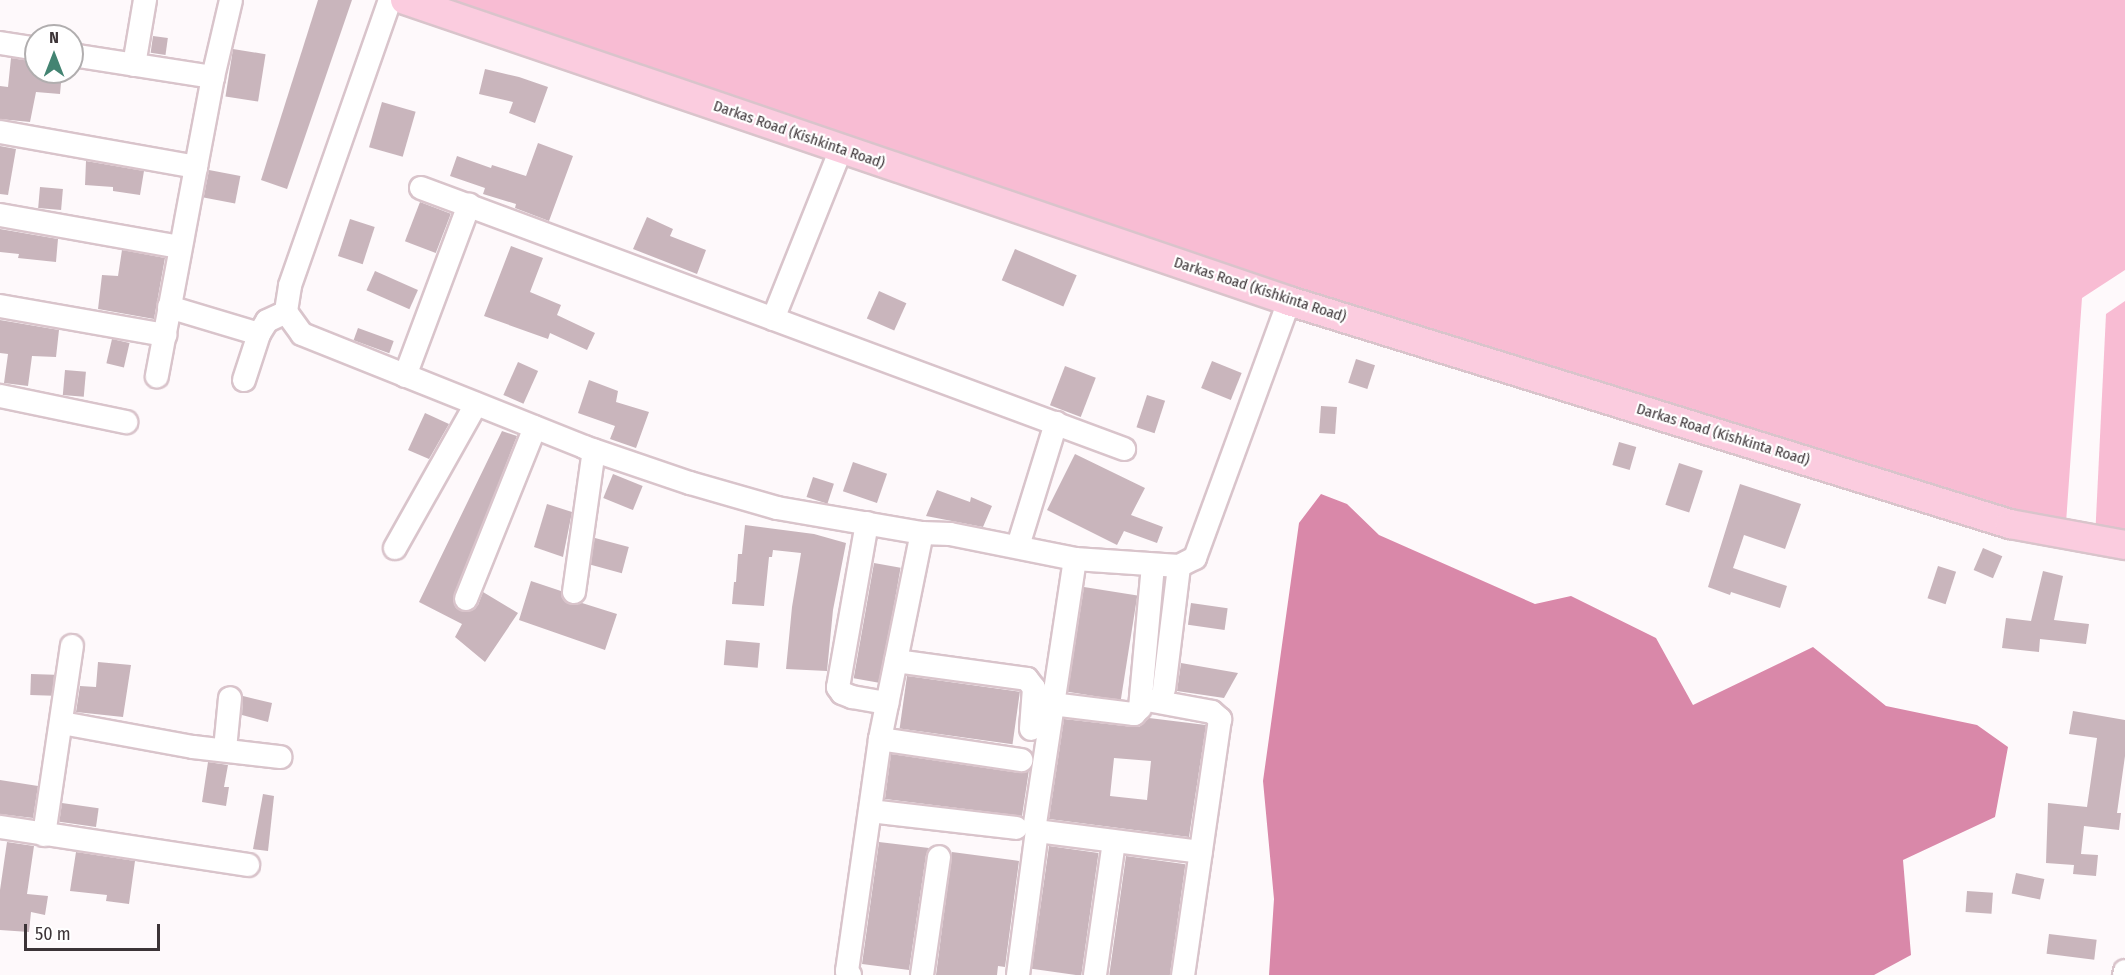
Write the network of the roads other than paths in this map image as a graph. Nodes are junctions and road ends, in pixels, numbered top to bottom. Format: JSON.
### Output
{"nodes":[{"id":1,"x":145,"y":0,"type":"edge"},
{"id":2,"x":231,"y":0,"type":"edge"},
{"id":3,"x":390,"y":0,"type":"edge"},
{"id":4,"x":405,"y":0,"type":"edge"},
{"id":5,"x":0,"y":43,"type":"edge"},
{"id":6,"x":24,"y":47,"type":"edge"},
{"id":7,"x":84,"y":57,"type":"edge"},
{"id":8,"x":134,"y":65,"type":"junction"},
{"id":9,"x":213,"y":77,"type":"junction"},
{"id":10,"x":0,"y":132,"type":"edge"},
{"id":11,"x":841,"y":149,"type":"junction"},
{"id":12,"x":196,"y":166,"type":"junction"},
{"id":13,"x":421,"y":188,"type":"dead end"},
{"id":14,"x":469,"y":206,"type":"junction"},
{"id":15,"x":0,"y":215,"type":"edge"},
{"id":16,"x":180,"y":247,"type":"junction"},
{"id":17,"x":1289,"y":301,"type":"junction"},
{"id":18,"x":0,"y":306,"type":"edge"},
{"id":19,"x":169,"y":307,"type":"junction"},
{"id":20,"x":286,"y":312,"type":"junction"},
{"id":21,"x":773,"y":319,"type":"junction"},
{"id":22,"x":259,"y":334,"type":"junction"},
{"id":23,"x":165,"y":335,"type":"junction"},
{"id":24,"x":157,"y":376,"type":"dead end"},
{"id":25,"x":405,"y":376,"type":"junction"},
{"id":26,"x":244,"y":380,"type":"dead end"},
{"id":27,"x":0,"y":396,"type":"edge"},
{"id":28,"x":476,"y":404,"type":"junction"},
{"id":29,"x":126,"y":422,"type":"dead end"},
{"id":30,"x":1056,"y":423,"type":"junction"},
{"id":31,"x":535,"y":427,"type":"junction"},
{"id":32,"x":1124,"y":449,"type":"dead end"},
{"id":33,"x":594,"y":450,"type":"junction"},
{"id":34,"x":867,"y":523,"type":"junction"},
{"id":35,"x":922,"y":533,"type":"junction"},
{"id":36,"x":2125,"y":545,"type":"edge"},
{"id":37,"x":1018,"y":546,"type":"junction"},
{"id":38,"x":395,"y":548,"type":"dead end"},
{"id":39,"x":1075,"y":559,"type":"junction"},
{"id":40,"x":1153,"y":566,"type":"junction"},
{"id":41,"x":1179,"y":566,"type":"junction"},
{"id":42,"x":574,"y":592,"type":"dead end"},
{"id":43,"x":466,"y":599,"type":"dead end"},
{"id":44,"x":72,"y":646,"type":"dead end"},
{"id":45,"x":896,"y":661,"type":"junction"},
{"id":46,"x":1164,"y":689,"type":"dead end"},
{"id":47,"x":230,"y":698,"type":"dead end"},
{"id":48,"x":1142,"y":699,"type":"junction"},
{"id":49,"x":887,"y":703,"type":"junction"},
{"id":50,"x":1052,"y":704,"type":"junction"},
{"id":51,"x":62,"y":723,"type":"junction"},
{"id":52,"x":1031,"y":729,"type":"dead end"},
{"id":53,"x":880,"y":739,"type":"junction"},
{"id":54,"x":225,"y":749,"type":"junction"},
{"id":55,"x":280,"y":757,"type":"dead end"},
{"id":56,"x":1021,"y":760,"type":"dead end"},
{"id":57,"x":870,"y":811,"type":"junction"},
{"id":58,"x":0,"y":827,"type":"edge"},
{"id":59,"x":44,"y":835,"type":"junction"},
{"id":60,"x":1024,"y":835,"type":"junction"},
{"id":61,"x":1114,"y":843,"type":"junction"},
{"id":62,"x":1201,"y":852,"type":"junction"},
{"id":63,"x":939,"y":857,"type":"dead end"},
{"id":64,"x":248,"y":865,"type":"dead end"},
{"id":65,"x":850,"y":975,"type":"edge"},
{"id":66,"x":922,"y":975,"type":"edge"},
{"id":67,"x":1002,"y":975,"type":"edge"},
{"id":68,"x":1018,"y":975,"type":"edge"},
{"id":69,"x":1095,"y":975,"type":"edge"},
{"id":70,"x":1184,"y":975,"type":"edge"}],
"edges":[{"from":1,"to":8,"type":"street"},
{"from":2,"to":9,"type":"street"},
{"from":3,"to":20,"type":"street"},
{"from":4,"to":11,"type":"main road","name":"Darkas Road (Kishkinta Road)"},
{"from":5,"to":6,"type":"street"},
{"from":7,"to":8,"type":"street"},
{"from":8,"to":9,"type":"street"},
{"from":9,"to":12,"type":"street"},
{"from":10,"to":12,"type":"street"},
{"from":11,"to":17,"type":"main road","name":"Darkas Road (Kishkinta Road)"},
{"from":11,"to":21,"type":"street"},
{"from":12,"to":16,"type":"street"},
{"from":13,"to":14,"type":"street"},
{"from":14,"to":21,"type":"street"},
{"from":14,"to":25,"type":"street"},
{"from":15,"to":16,"type":"street"},
{"from":16,"to":19,"type":"street"},
{"from":17,"to":36,"type":"main road","name":"Darkas Road (Kishkinta Road)"},
{"from":17,"to":41,"type":"street"},
{"from":18,"to":23,"type":"street"},
{"from":19,"to":22,"type":"street"},
{"from":19,"to":23,"type":"street"},
{"from":20,"to":22,"type":"street"},
{"from":20,"to":25,"type":"street"},
{"from":21,"to":30,"type":"street"},
{"from":22,"to":26,"type":"street"},
{"from":23,"to":24,"type":"street"},
{"from":25,"to":28,"type":"street"},
{"from":27,"to":29,"type":"street"},
{"from":28,"to":31,"type":"street"},
{"from":28,"to":38,"type":"street"},
{"from":30,"to":32,"type":"street"},
{"from":30,"to":37,"type":"street"},
{"from":31,"to":33,"type":"street"},
{"from":31,"to":43,"type":"street"},
{"from":33,"to":34,"type":"street"},
{"from":33,"to":42,"type":"street"},
{"from":34,"to":35,"type":"street"},
{"from":34,"to":49,"type":"street"},
{"from":35,"to":37,"type":"street"},
{"from":35,"to":45,"type":"street"},
{"from":37,"to":39,"type":"street"},
{"from":39,"to":40,"type":"street"},
{"from":39,"to":50,"type":"street"},
{"from":40,"to":41,"type":"street"},
{"from":40,"to":48,"type":"street"},
{"from":41,"to":46,"type":"street"},
{"from":44,"to":51,"type":"street"},
{"from":45,"to":49,"type":"street"},
{"from":45,"to":52,"type":"street"},
{"from":47,"to":54,"type":"street"},
{"from":48,"to":50,"type":"street"},
{"from":48,"to":62,"type":"street"},
{"from":49,"to":53,"type":"street"},
{"from":50,"to":60,"type":"street"},
{"from":51,"to":54,"type":"street"},
{"from":51,"to":59,"type":"street"},
{"from":53,"to":56,"type":"street"},
{"from":53,"to":57,"type":"street"},
{"from":54,"to":55,"type":"street"},
{"from":57,"to":60,"type":"street"},
{"from":57,"to":65,"type":"street"},
{"from":58,"to":59,"type":"street"},
{"from":59,"to":64,"type":"street"},
{"from":60,"to":61,"type":"street"},
{"from":60,"to":67,"type":"street"},
{"from":60,"to":68,"type":"street"},
{"from":61,"to":62,"type":"street"},
{"from":61,"to":69,"type":"street"},
{"from":62,"to":70,"type":"street"},
{"from":63,"to":66,"type":"street"}]}
